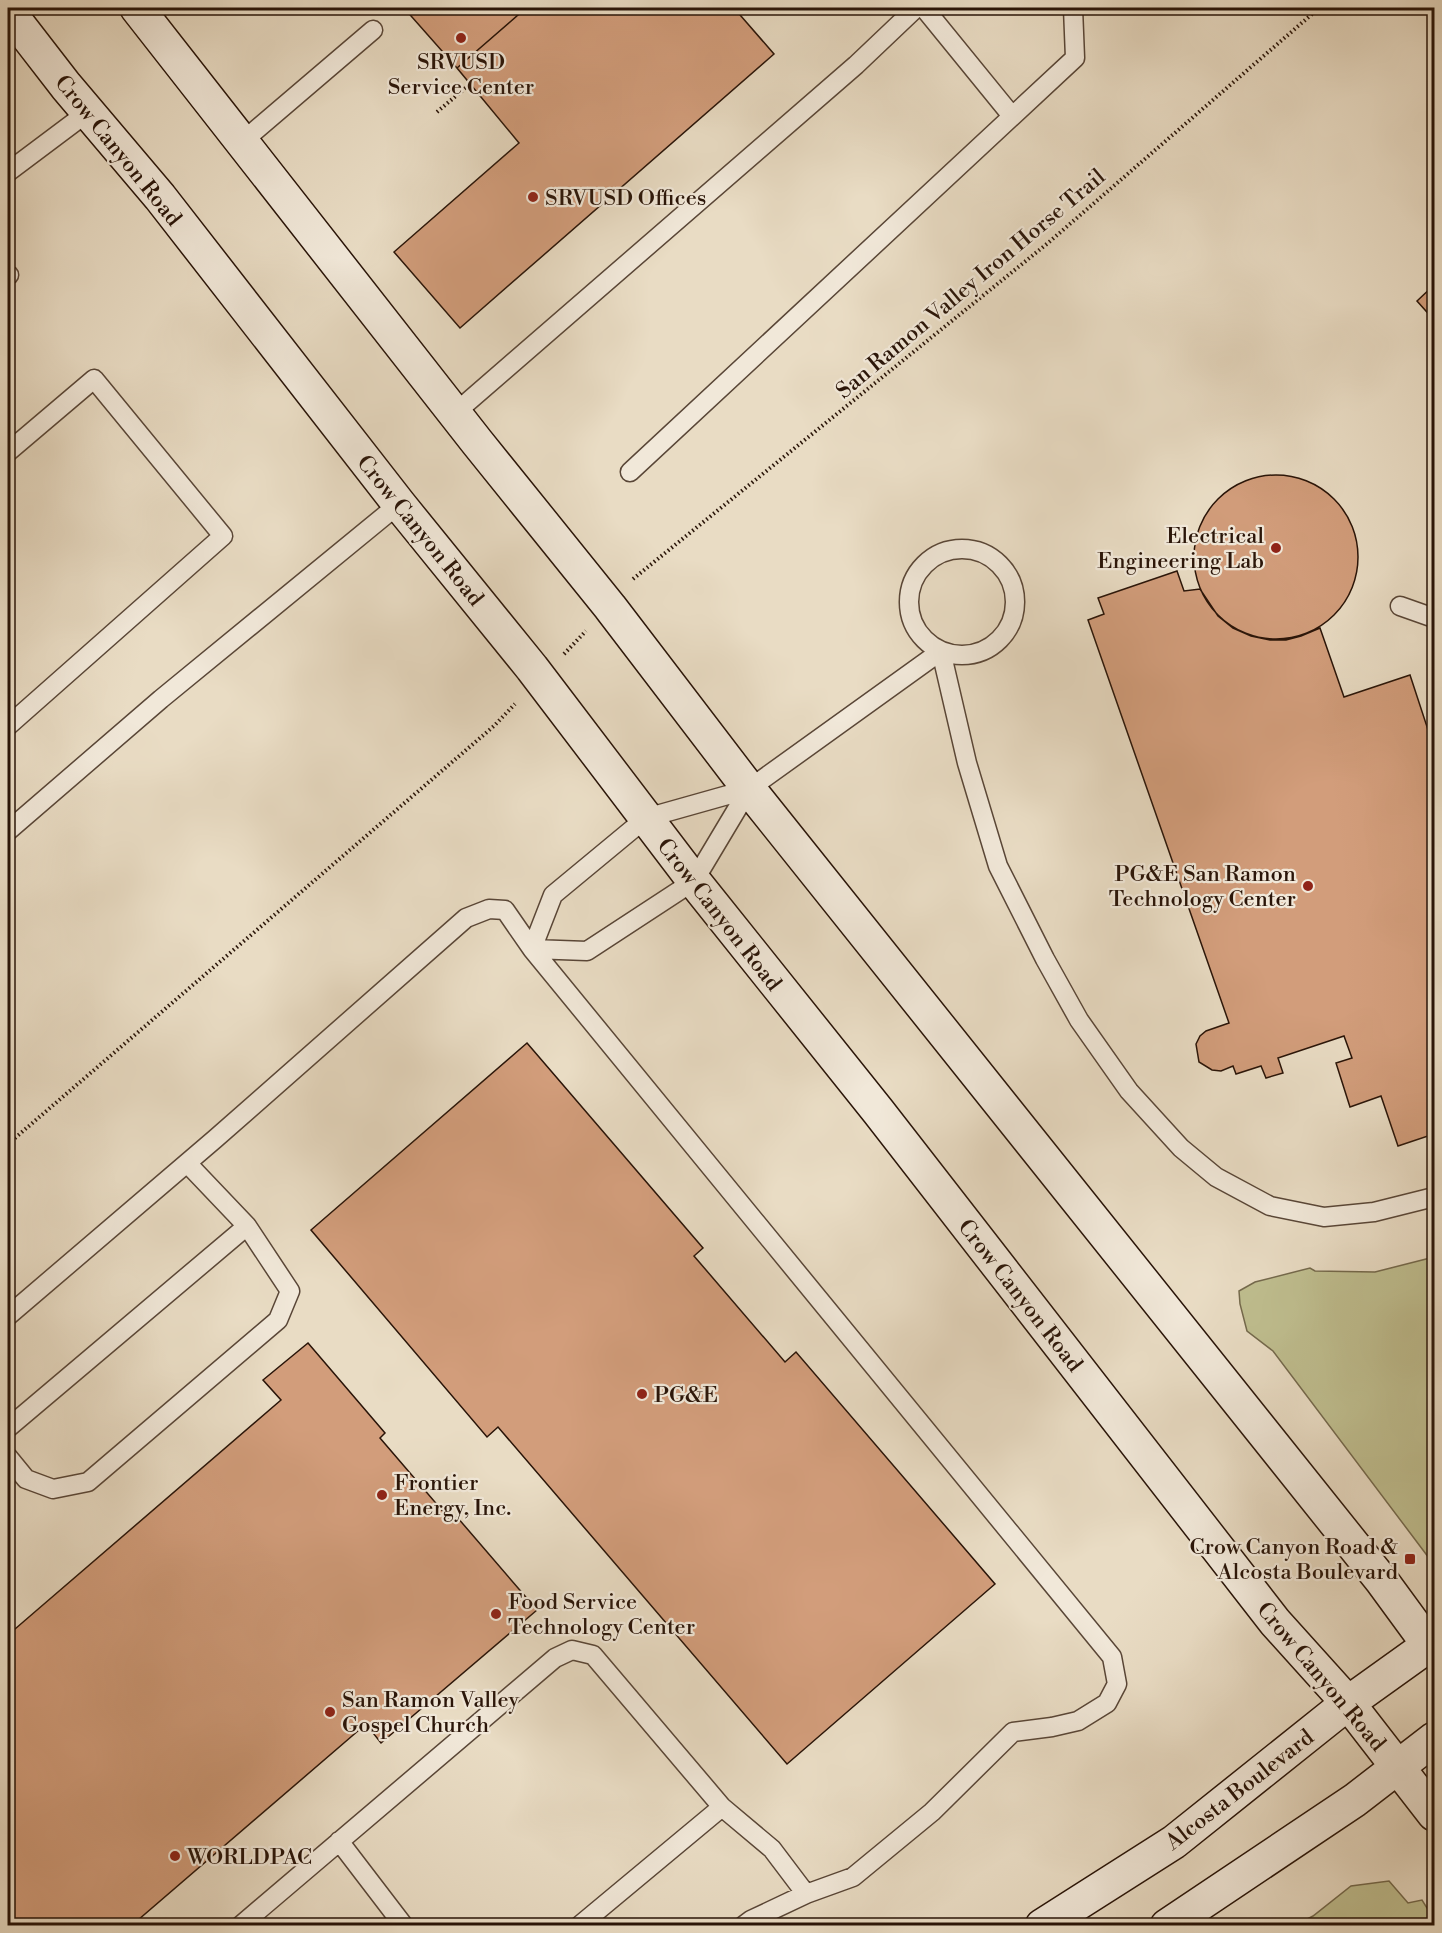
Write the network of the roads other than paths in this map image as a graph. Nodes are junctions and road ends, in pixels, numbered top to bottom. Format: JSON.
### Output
{"nodes":[{"id":1,"x":916,"y":8,"type":"edge"},
{"id":2,"x":924,"y":8,"type":"edge"},
{"id":3,"x":1073,"y":8,"type":"edge"},
{"id":4,"x":141,"y":9,"type":"edge"},
{"id":5,"x":8,"y":11,"type":"edge"},
{"id":6,"x":373,"y":30,"type":"dead end"},
{"id":7,"x":88,"y":112,"type":"junction"},
{"id":8,"x":1012,"y":116,"type":"junction"},
{"id":9,"x":243,"y":141,"type":"junction"},
{"id":10,"x":8,"y":172,"type":"edge"},
{"id":11,"x":455,"y":412,"type":"junction"},
{"id":12,"x":8,"y":452,"type":"edge"},
{"id":13,"x":630,"y":472,"type":"dead end"},
{"id":14,"x":399,"y":504,"type":"junction"},
{"id":15,"x":1400,"y":606,"type":"dead end"},
{"id":16,"x":1434,"y":618,"type":"edge"},
{"id":17,"x":941,"y":651,"type":"junction"},
{"id":18,"x":8,"y":726,"type":"edge"},
{"id":19,"x":748,"y":789,"type":"junction"},
{"id":20,"x":646,"y":818,"type":"junction"},
{"id":21,"x":8,"y":831,"type":"edge"},
{"id":22,"x":694,"y":881,"type":"junction"},
{"id":23,"x":532,"y":949,"type":"junction"},
{"id":24,"x":187,"y":1163,"type":"junction"},
{"id":25,"x":1434,"y":1197,"type":"edge"},
{"id":26,"x":247,"y":1226,"type":"junction"},
{"id":27,"x":8,"y":1316,"type":"edge"},
{"id":28,"x":8,"y":1428,"type":"edge"},
{"id":29,"x":8,"y":1458,"type":"edge"},
{"id":30,"x":1432,"y":1649,"type":"edge"},
{"id":31,"x":1348,"y":1703,"type":"junction"},
{"id":32,"x":1434,"y":1739,"type":"edge"},
{"id":33,"x":1397,"y":1767,"type":"junction"},
{"id":34,"x":722,"y":1807,"type":"junction"},
{"id":35,"x":1434,"y":1814,"type":"edge"},
{"id":36,"x":339,"y":1841,"type":"junction"},
{"id":37,"x":806,"y":1894,"type":"junction"},
{"id":38,"x":240,"y":1926,"type":"edge"},
{"id":39,"x":404,"y":1926,"type":"edge"},
{"id":40,"x":579,"y":1926,"type":"edge"},
{"id":41,"x":743,"y":1926,"type":"edge"},
{"id":42,"x":1042,"y":1926,"type":"edge"},
{"id":43,"x":1167,"y":1926,"type":"edge"}],
"edges":[{"from":1,"to":11,"type":"lane"},
{"from":2,"to":8,"type":"lane"},
{"from":3,"to":8,"type":"lane"},
{"from":4,"to":9,"type":"main road"},
{"from":5,"to":7,"type":"main road","name":"Crow Canyon Road"},
{"from":6,"to":9,"type":"lane"},
{"from":7,"to":10,"type":"lane"},
{"from":7,"to":14,"type":"main road","name":"Crow Canyon Road"},
{"from":8,"to":13,"type":"lane"},
{"from":9,"to":11,"type":"main road"},
{"from":11,"to":19,"type":"main road"},
{"from":12,"to":18,"type":"lane"},
{"from":14,"to":20,"type":"main road","name":"Crow Canyon Road"},
{"from":14,"to":21,"type":"lane"},
{"from":15,"to":16,"type":"lane"},
{"from":17,"to":17,"type":"lane"},
{"from":17,"to":19,"type":"lane"},
{"from":17,"to":25,"type":"lane"},
{"from":19,"to":20,"type":"lane"},
{"from":19,"to":22,"type":"lane"},
{"from":19,"to":30,"type":"main road"},
{"from":20,"to":22,"type":"main road","name":"Crow Canyon Road"},
{"from":20,"to":23,"type":"lane"},
{"from":22,"to":23,"type":"lane"},
{"from":22,"to":31,"type":"main road","name":"Crow Canyon Road"},
{"from":23,"to":24,"type":"lane"},
{"from":23,"to":37,"type":"lane"},
{"from":24,"to":26,"type":"lane"},
{"from":24,"to":27,"type":"lane"},
{"from":26,"to":28,"type":"lane"},
{"from":26,"to":29,"type":"lane"},
{"from":30,"to":31,"type":"main road","name":"Alcosta Boulevard"},
{"from":31,"to":33,"type":"main road","name":"Crow Canyon Road"},
{"from":31,"to":42,"type":"main road","name":"Alcosta Boulevard"},
{"from":32,"to":33,"type":"main road"},
{"from":33,"to":35,"type":"main road","name":"Crow Canyon Road"},
{"from":33,"to":43,"type":"main road"},
{"from":34,"to":36,"type":"lane"},
{"from":34,"to":37,"type":"lane"},
{"from":34,"to":40,"type":"lane"},
{"from":36,"to":38,"type":"lane"},
{"from":36,"to":39,"type":"lane"},
{"from":37,"to":41,"type":"lane"}]}
